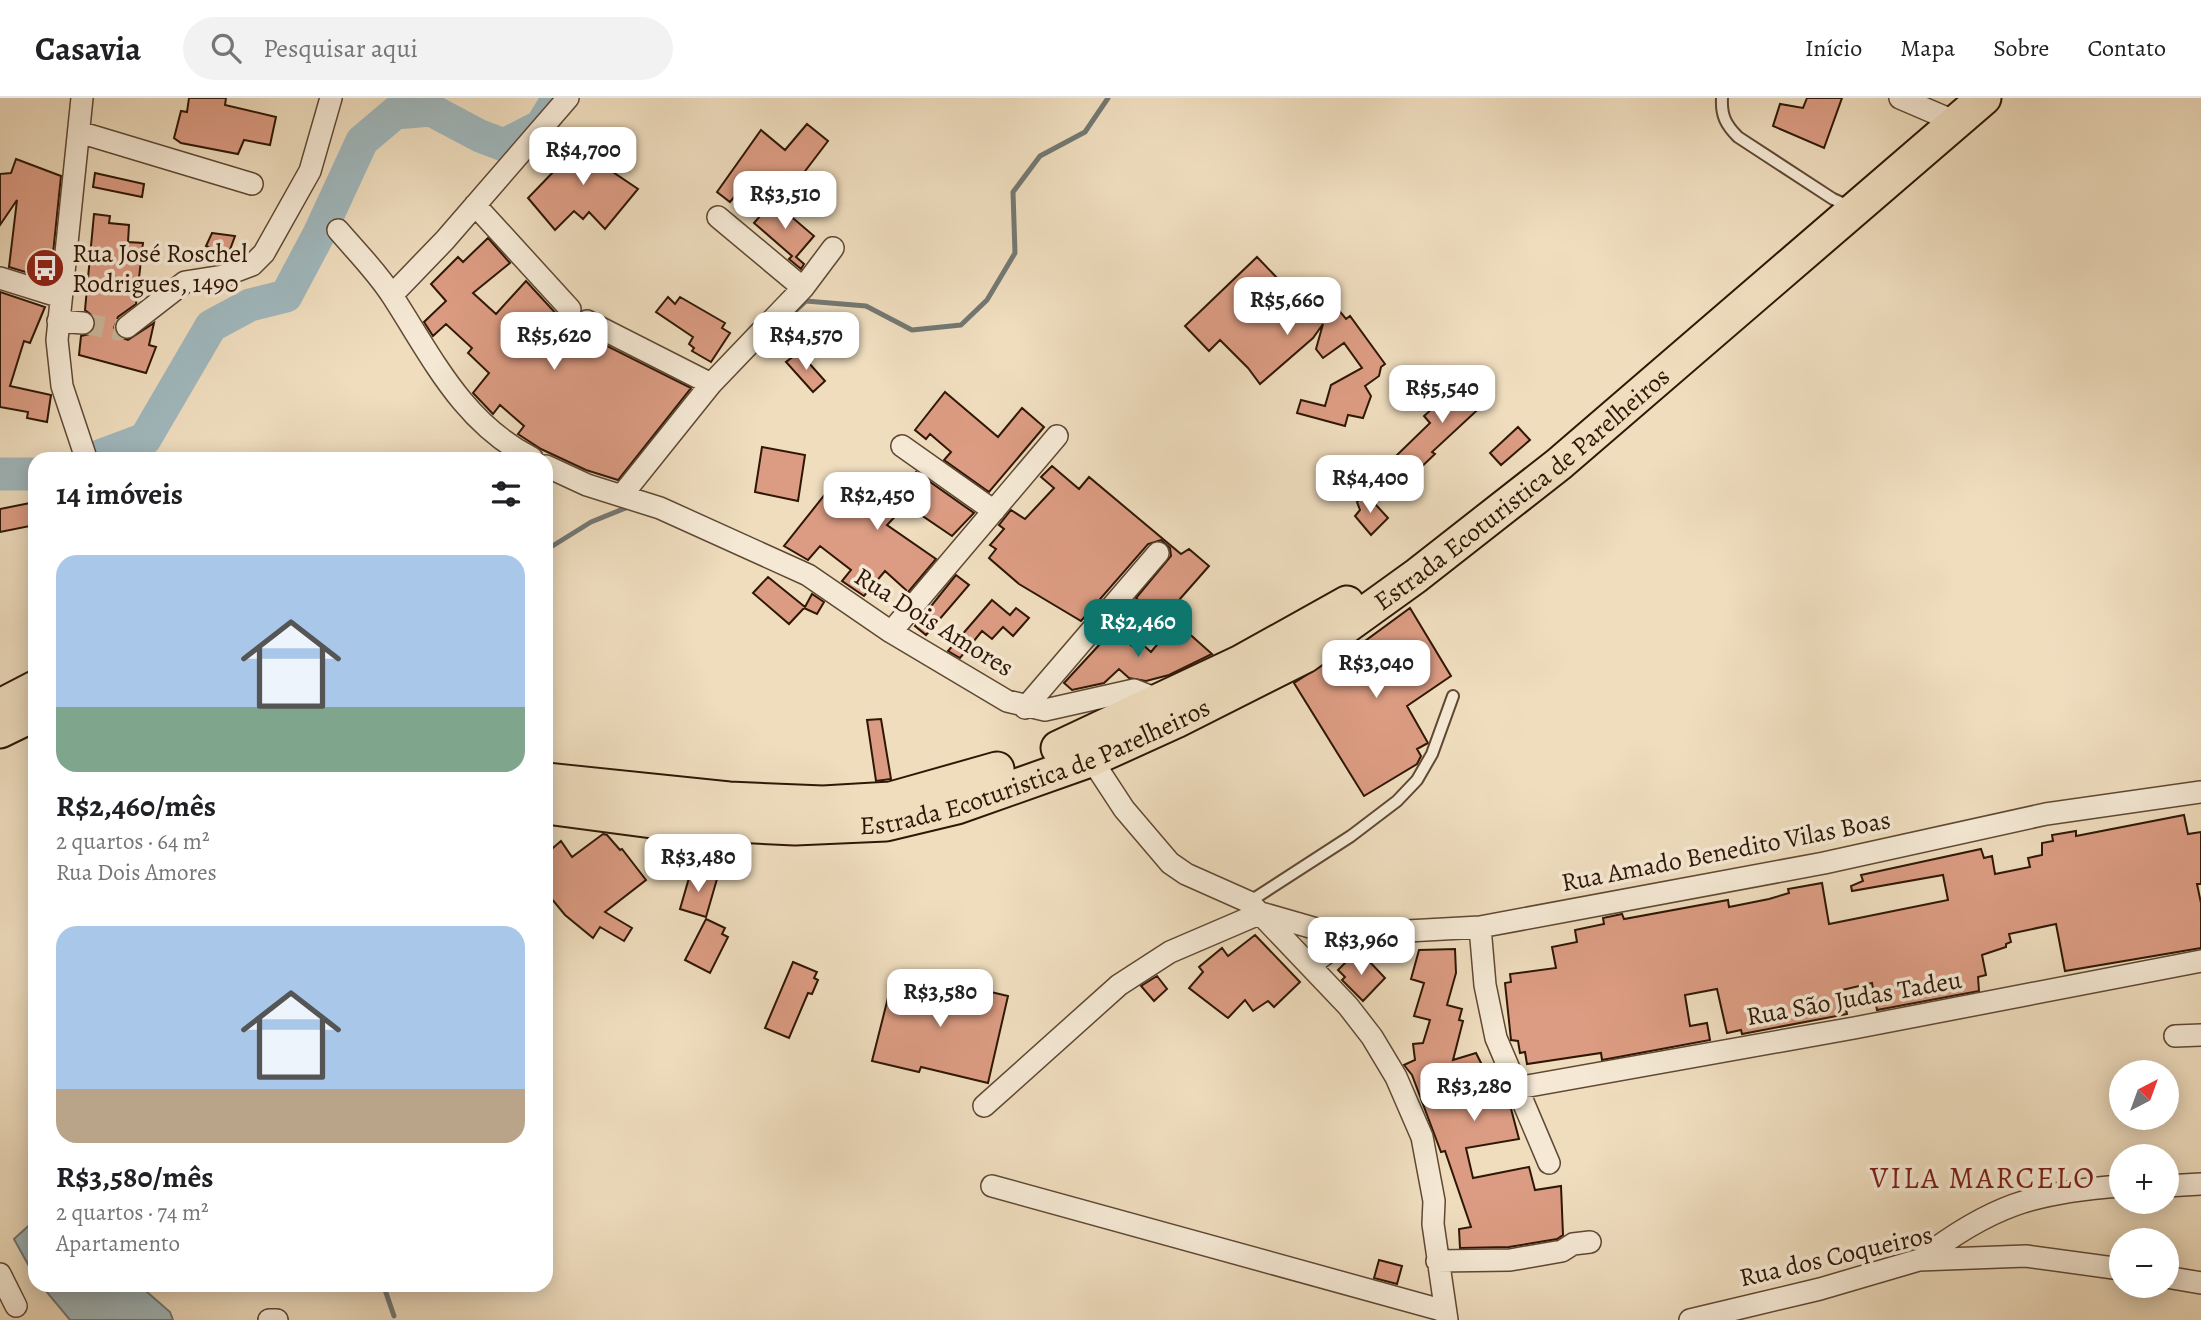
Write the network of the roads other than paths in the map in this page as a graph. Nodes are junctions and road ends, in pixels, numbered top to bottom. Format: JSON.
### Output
{"nodes":[{"id":1,"x":82,"y":98,"type":"edge"},
{"id":2,"x":331,"y":98,"type":"edge"},
{"id":3,"x":568,"y":98,"type":"edge"},
{"id":4,"x":1723,"y":98,"type":"edge"},
{"id":5,"x":1900,"y":98,"type":"edge"},
{"id":6,"x":1984,"y":98,"type":"edge"},
{"id":7,"x":1949,"y":111,"type":"edge"},
{"id":8,"x":79,"y":132,"type":"junction"},
{"id":9,"x":252,"y":184,"type":"dead end"},
{"id":10,"x":1872,"y":195,"type":"junction"},
{"id":11,"x":1833,"y":200,"type":"junction"},
{"id":12,"x":475,"y":205,"type":"junction"},
{"id":13,"x":718,"y":216,"type":"dead end"},
{"id":14,"x":338,"y":230,"type":"dead end"},
{"id":15,"x":1822,"y":238,"type":"junction"},
{"id":16,"x":833,"y":248,"type":"dead end"},
{"id":17,"x":0,"y":278,"type":"edge"},
{"id":18,"x":803,"y":288,"type":"junction"},
{"id":19,"x":392,"y":295,"type":"junction"},
{"id":20,"x":61,"y":297,"type":"junction"},
{"id":21,"x":58,"y":321,"type":"junction"},
{"id":22,"x":83,"y":323,"type":"tunnel mouth"},
{"id":23,"x":127,"y":327,"type":"tunnel mouth"},
{"id":24,"x":711,"y":384,"type":"junction"},
{"id":25,"x":1057,"y":436,"type":"dead end"},
{"id":26,"x":902,"y":446,"type":"dead end"},
{"id":27,"x":84,"y":452,"type":"edge"},
{"id":28,"x":523,"y":452,"type":"edge"},
{"id":29,"x":553,"y":469,"type":"edge"},
{"id":30,"x":622,"y":495,"type":"junction"},
{"id":31,"x":994,"y":511,"type":"junction"},
{"id":32,"x":1158,"y":553,"type":"dead end"},
{"id":33,"x":891,"y":632,"type":"junction"},
{"id":34,"x":28,"y":692,"type":"edge"},
{"id":35,"x":1453,"y":696,"type":"dead end"},
{"id":36,"x":0,"y":706,"type":"edge"},
{"id":37,"x":1025,"y":708,"type":"junction"},
{"id":38,"x":1170,"y":710,"type":"junction"},
{"id":39,"x":28,"y":718,"type":"edge"},
{"id":40,"x":0,"y":732,"type":"edge"},
{"id":41,"x":1086,"y":749,"type":"junction"},
{"id":42,"x":553,"y":781,"type":"edge"},
{"id":43,"x":2201,"y":792,"type":"edge"},
{"id":44,"x":553,"y":808,"type":"edge"},
{"id":45,"x":1255,"y":908,"type":"junction"},
{"id":46,"x":1480,"y":927,"type":"junction"},
{"id":47,"x":1353,"y":934,"type":"junction"},
{"id":48,"x":2201,"y":961,"type":"edge"},
{"id":49,"x":1310,"y":965,"type":"junction"},
{"id":50,"x":2201,"y":1035,"type":"edge"},
{"id":51,"x":2175,"y":1036,"type":"dead end"},
{"id":52,"x":1517,"y":1088,"type":"junction"},
{"id":53,"x":984,"y":1106,"type":"dead end"},
{"id":54,"x":1549,"y":1163,"type":"dead end"},
{"id":55,"x":2201,"y":1184,"type":"edge"},
{"id":56,"x":2179,"y":1185,"type":"edge"},
{"id":57,"x":992,"y":1186,"type":"dead end"},
{"id":58,"x":2109,"y":1187,"type":"edge"},
{"id":59,"x":1590,"y":1242,"type":"dead end"},
{"id":60,"x":1437,"y":1261,"type":"junction"},
{"id":61,"x":1920,"y":1261,"type":"junction"},
{"id":62,"x":2109,"y":1267,"type":"edge"},
{"id":63,"x":0,"y":1275,"type":"edge"},
{"id":64,"x":2179,"y":1279,"type":"edge"},
{"id":65,"x":2201,"y":1283,"type":"edge"},
{"id":66,"x":16,"y":1306,"type":"dead end"},
{"id":67,"x":1446,"y":1316,"type":"edge"},
{"id":68,"x":268,"y":1320,"type":"edge"},
{"id":69,"x":276,"y":1320,"type":"edge"},
{"id":70,"x":1690,"y":1320,"type":"edge"}],
"edges":[{"from":1,"to":8,"type":"street"},
{"from":2,"to":23,"type":"street"},
{"from":3,"to":12,"type":"street"},
{"from":4,"to":11,"type":"lane"},
{"from":5,"to":7,"type":"street"},
{"from":6,"to":7,"type":"main road","name":"Estrada Ecoturistica de Parelheiros"},
{"from":7,"to":10,"type":"main road","name":"Estrada Ecoturistica de Parelheiros"},
{"from":7,"to":11,"type":"main road","name":"Estrada Ecoturistica de Parelheiros"},
{"from":8,"to":9,"type":"street"},
{"from":8,"to":20,"type":"street"},
{"from":10,"to":11,"type":"lane"},
{"from":10,"to":15,"type":"main road","name":"Estrada Ecoturistica de Parelheiros"},
{"from":11,"to":15,"type":"lane"},
{"from":11,"to":38,"type":"main road","name":"Estrada Ecoturistica de Parelheiros"},
{"from":12,"to":19,"type":"street"},
{"from":12,"to":24,"type":"street"},
{"from":13,"to":18,"type":"street"},
{"from":14,"to":19,"type":"street"},
{"from":15,"to":38,"type":"main road","name":"Estrada Ecoturistica de Parelheiros"},
{"from":16,"to":18,"type":"street"},
{"from":17,"to":20,"type":"street"},
{"from":18,"to":24,"type":"street"},
{"from":19,"to":28,"type":"street"},
{"from":20,"to":21,"type":"street"},
{"from":21,"to":22,"type":"street"},
{"from":21,"to":27,"type":"street"},
{"from":24,"to":30,"type":"street"},
{"from":25,"to":31,"type":"street"},
{"from":26,"to":31,"type":"street"},
{"from":29,"to":30,"type":"street","name":"Rua Dois Amores"},
{"from":30,"to":33,"type":"street","name":"Rua Dois Amores"},
{"from":31,"to":33,"type":"street"},
{"from":32,"to":37,"type":"street"},
{"from":33,"to":37,"type":"street","name":"Rua Dois Amores"},
{"from":34,"to":36,"type":"main road"},
{"from":35,"to":45,"type":"lane"},
{"from":37,"to":38,"type":"street","name":"Rua Dois Amores"},
{"from":38,"to":41,"type":"main road","name":"Estrada Ecoturistica de Parelheiros"},
{"from":39,"to":40,"type":"main road"},
{"from":41,"to":42,"type":"main road","name":"Estrada Ecoturistica de Parelheiros"},
{"from":41,"to":44,"type":"main road","name":"Estrada Ecoturistica de Parelheiros"},
{"from":41,"to":45,"type":"street"},
{"from":43,"to":46,"type":"street","name":"Rua Amado Benedito Vilas Boas"},
{"from":45,"to":47,"type":"street","name":"Rua Amado Benedito Vilas Boas"},
{"from":45,"to":49,"type":"street"},
{"from":45,"to":53,"type":"street"},
{"from":46,"to":47,"type":"street","name":"Rua Amado Benedito Vilas Boas"},
{"from":46,"to":52,"type":"street"},
{"from":47,"to":49,"type":"street"},
{"from":48,"to":52,"type":"street","name":"Rua São Judas Tadeu"},
{"from":49,"to":60,"type":"street"},
{"from":50,"to":51,"type":"street"},
{"from":52,"to":54,"type":"street"},
{"from":55,"to":56,"type":"street"},
{"from":57,"to":67,"type":"street"},
{"from":58,"to":61,"type":"street"},
{"from":59,"to":60,"type":"street"},
{"from":60,"to":67,"type":"street"},
{"from":61,"to":62,"type":"street","name":"Rua dos Coqueiros"},
{"from":61,"to":70,"type":"street","name":"Rua dos Coqueiros"},
{"from":63,"to":66,"type":"street"},
{"from":64,"to":65,"type":"street"},
{"from":68,"to":69,"type":"street"}]}
